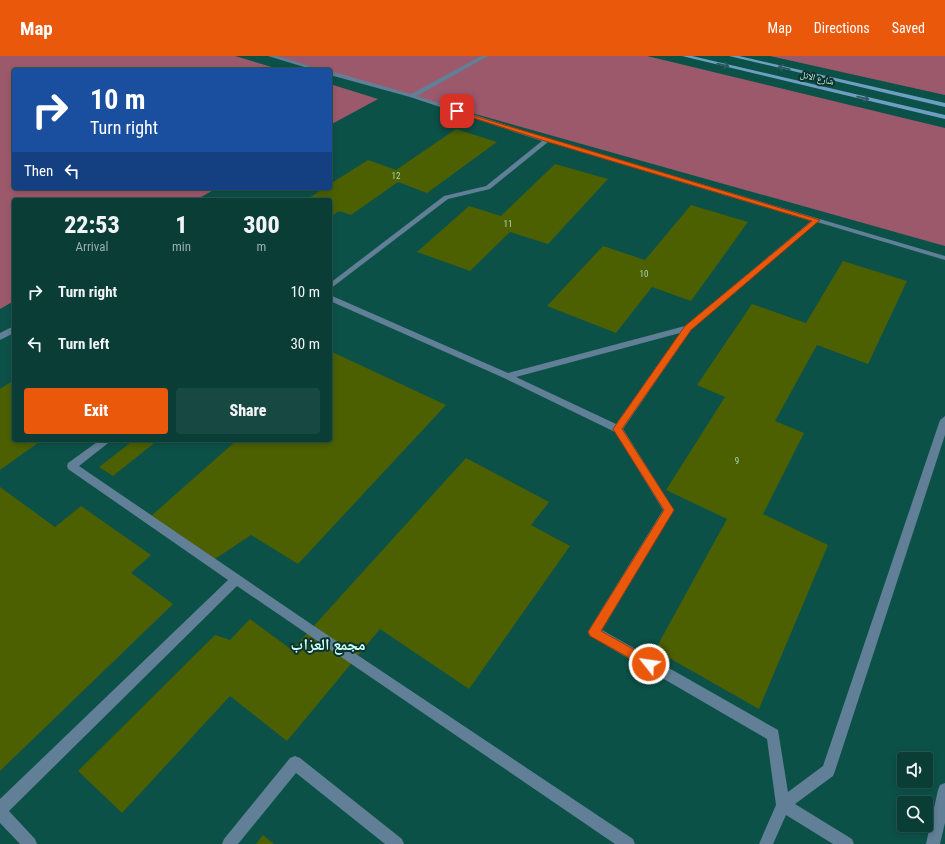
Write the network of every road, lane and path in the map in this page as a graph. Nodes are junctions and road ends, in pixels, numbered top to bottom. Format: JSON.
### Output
{"nodes":[{"id":1,"x":271,"y":56,"type":"edge"},
{"id":2,"x":485,"y":56,"type":"edge"},
{"id":3,"x":685,"y":56,"type":"edge"},
{"id":4,"x":732,"y":56,"type":"edge"},
{"id":5,"x":313,"y":68,"type":"edge"},
{"id":6,"x":332,"y":74,"type":"edge"},
{"id":7,"x":844,"y":82,"type":"junction"},
{"id":8,"x":836,"y":92,"type":"junction"},
{"id":9,"x":412,"y":96,"type":"junction"},
{"id":10,"x":945,"y":105,"type":"edge"},
{"id":11,"x":945,"y":118,"type":"edge"},
{"id":12,"x":547,"y":140,"type":"junction"},
{"id":13,"x":816,"y":220,"type":"junction"},
{"id":14,"x":945,"y":258,"type":"edge"},
{"id":15,"x":332,"y":285,"type":"edge"},
{"id":16,"x":332,"y":299,"type":"edge"},
{"id":17,"x":688,"y":328,"type":"junction"},
{"id":18,"x":12,"y":330,"type":"edge"},
{"id":19,"x":0,"y":337,"type":"edge"},
{"id":20,"x":507,"y":376,"type":"junction"},
{"id":21,"x":945,"y":420,"type":"edge"},
{"id":22,"x":618,"y":429,"type":"junction"},
{"id":23,"x":104,"y":442,"type":"edge"},
{"id":24,"x":236,"y":579,"type":"junction"},
{"id":25,"x":945,"y":790,"type":"edge"},
{"id":26,"x":783,"y":805,"type":"junction"},
{"id":27,"x":0,"y":811,"type":"edge"},
{"id":28,"x":30,"y":844,"type":"edge"},
{"id":29,"x":229,"y":844,"type":"edge"},
{"id":30,"x":397,"y":844,"type":"edge"},
{"id":31,"x":628,"y":844,"type":"edge"},
{"id":32,"x":766,"y":844,"type":"edge"},
{"id":33,"x":847,"y":844,"type":"edge"},
{"id":34,"x":933,"y":844,"type":"edge"}],
"edges":[{"from":1,"to":5,"type":"street"},
{"from":2,"to":9,"type":"street"},
{"from":3,"to":8,"type":"street","name":"شارع الاثل","one_way":true},
{"from":7,"to":4,"type":"street","name":"شارع الاثل","one_way":true},
{"from":6,"to":9,"type":"street"},
{"from":7,"to":8,"type":"street"},
{"from":7,"to":10,"type":"street","name":"شارع الاثل"},
{"from":8,"to":11,"type":"street","name":"شارع الاثل","one_way":true},
{"from":9,"to":12,"type":"street"},
{"from":12,"to":13,"type":"street"},
{"from":12,"to":15,"type":"street"},
{"from":13,"to":14,"type":"street"},
{"from":13,"to":17,"type":"street"},
{"from":16,"to":20,"type":"street"},
{"from":17,"to":20,"type":"street"},
{"from":17,"to":22,"type":"street"},
{"from":18,"to":19,"type":"street"},
{"from":20,"to":22,"type":"street"},
{"from":21,"to":26,"type":"street"},
{"from":22,"to":26,"type":"street"},
{"from":23,"to":24,"type":"street"},
{"from":24,"to":27,"type":"street"},
{"from":24,"to":31,"type":"street"},
{"from":25,"to":34,"type":"street"},
{"from":26,"to":32,"type":"street"},
{"from":26,"to":33,"type":"street"},
{"from":27,"to":28,"type":"street"},
{"from":29,"to":30,"type":"street"}]}
